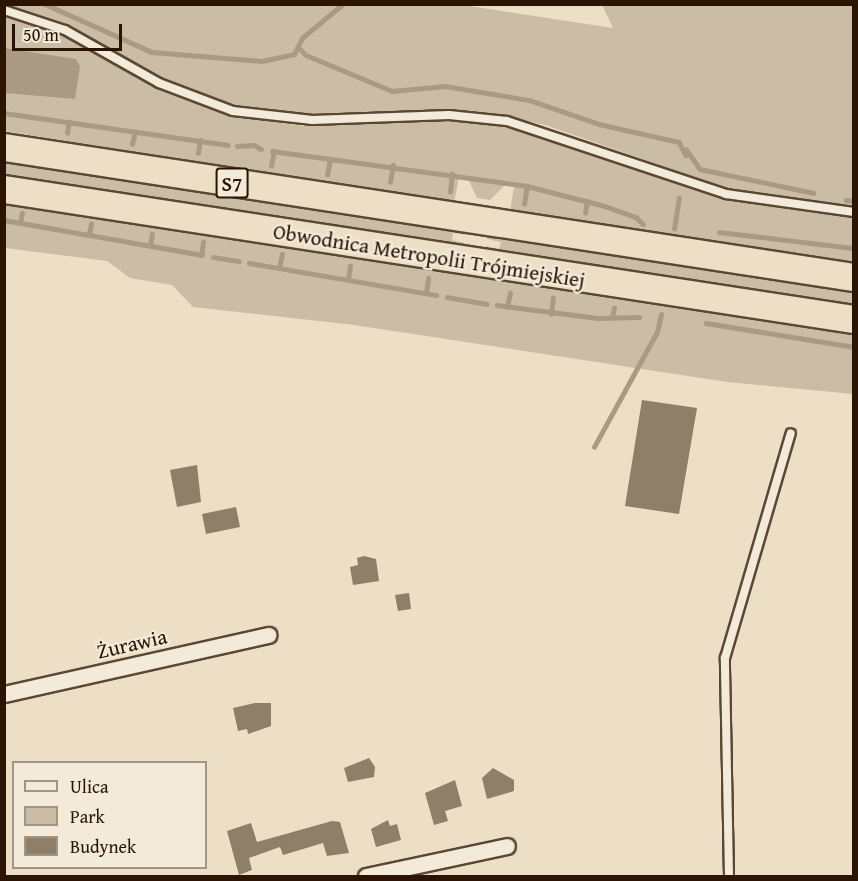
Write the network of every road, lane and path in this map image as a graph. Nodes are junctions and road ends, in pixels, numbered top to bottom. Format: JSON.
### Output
{"nodes":[{"id":1,"x":4,"y":10,"type":"edge"},
{"id":2,"x":4,"y":147,"type":"edge"},
{"id":3,"x":4,"y":189,"type":"edge"},
{"id":4,"x":854,"y":212,"type":"edge"},
{"id":5,"x":854,"y":277,"type":"edge"},
{"id":6,"x":854,"y":320,"type":"edge"},
{"id":7,"x":791,"y":433,"type":"dead end"},
{"id":8,"x":269,"y":635,"type":"dead end"},
{"id":9,"x":4,"y":694,"type":"edge"},
{"id":10,"x":507,"y":846,"type":"dead end"},
{"id":11,"x":366,"y":876,"type":"edge"},
{"id":12,"x":729,"y":876,"type":"edge"}],
"edges":[{"from":1,"to":4,"type":"lane"},
{"from":2,"to":5,"type":"highway","name":"Obwodnica Metropolii Trójmiejskiej","number":"S7"},
{"from":3,"to":6,"type":"highway","name":"Obwodnica Metropolii Trójmiejskiej","number":"S7"},
{"from":7,"to":12,"type":"lane"},
{"from":8,"to":9,"type":"street","name":"Żurawia"},
{"from":10,"to":11,"type":"street"}]}
